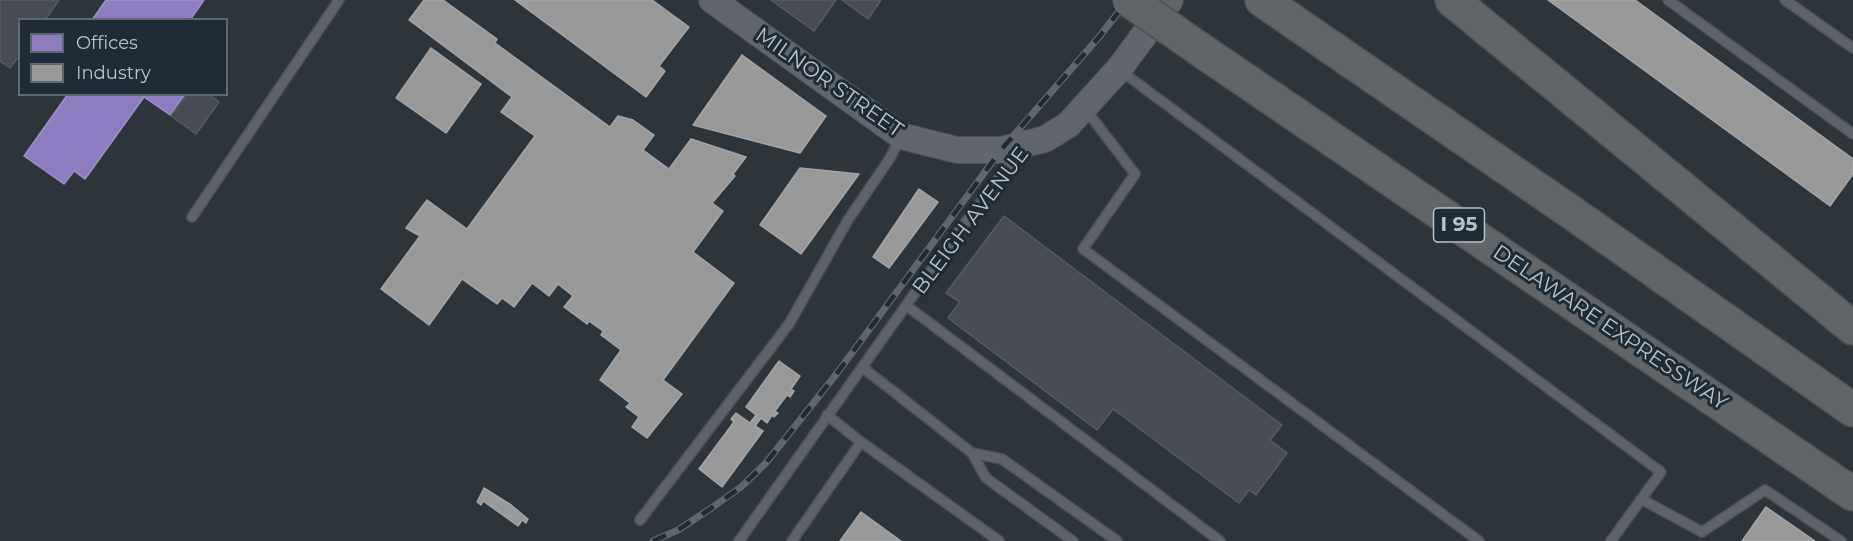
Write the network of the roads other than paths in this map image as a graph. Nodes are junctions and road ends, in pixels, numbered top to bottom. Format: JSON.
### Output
{"nodes":[{"id":1,"x":339,"y":0,"type":"edge"},
{"id":2,"x":712,"y":0,"type":"edge"},
{"id":3,"x":1130,"y":0,"type":"edge"},
{"id":4,"x":1170,"y":0,"type":"edge"},
{"id":5,"x":1262,"y":0,"type":"edge"},
{"id":6,"x":1452,"y":0,"type":"edge"},
{"id":7,"x":1668,"y":0,"type":"edge"},
{"id":8,"x":1785,"y":0,"type":"edge"},
{"id":9,"x":1853,"y":48,"type":"edge"},
{"id":10,"x":1119,"y":69,"type":"junction"},
{"id":11,"x":1084,"y":108,"type":"junction"},
{"id":12,"x":1853,"y":134,"type":"edge"},
{"id":13,"x":901,"y":136,"type":"junction"},
{"id":14,"x":1025,"y":145,"type":"junction"},
{"id":15,"x":192,"y":217,"type":"dead end"},
{"id":16,"x":907,"y":306,"type":"junction"},
{"id":17,"x":1853,"y":328,"type":"edge"},
{"id":18,"x":862,"y":367,"type":"junction"},
{"id":19,"x":1853,"y":410,"type":"edge"},
{"id":20,"x":827,"y":415,"type":"junction"},
{"id":21,"x":861,"y":442,"type":"junction"},
{"id":22,"x":972,"y":453,"type":"junction"},
{"id":23,"x":1853,"y":494,"type":"edge"},
{"id":24,"x":1641,"y":500,"type":"junction"},
{"id":25,"x":640,"y":520,"type":"dead end"},
{"id":26,"x":739,"y":541,"type":"edge"},
{"id":27,"x":792,"y":541,"type":"edge"},
{"id":28,"x":999,"y":541,"type":"edge"},
{"id":29,"x":1073,"y":541,"type":"edge"},
{"id":30,"x":1117,"y":541,"type":"edge"},
{"id":31,"x":1220,"y":541,"type":"edge"},
{"id":32,"x":1479,"y":541,"type":"edge"},
{"id":33,"x":1611,"y":541,"type":"edge"},
{"id":34,"x":1841,"y":541,"type":"edge"}],
"edges":[{"from":1,"to":15,"type":"lane"},
{"from":2,"to":13,"type":"main road","name":"MILNOR STREET"},
{"from":3,"to":23,"type":"highway","name":"DELAWARE EXPRESSWAY","number":"I 95","bridge":true},
{"from":4,"to":10,"type":"main road","name":"BLEIGH AVENUE"},
{"from":5,"to":19,"type":"highway"},
{"from":6,"to":17,"type":"highway"},
{"from":7,"to":12,"type":"lane"},
{"from":8,"to":9,"type":"lane"},
{"from":10,"to":11,"type":"main road","name":"BLEIGH AVENUE"},
{"from":10,"to":24,"type":"lane"},
{"from":11,"to":14,"type":"main road","name":"BLEIGH AVENUE"},
{"from":11,"to":32,"type":"lane"},
{"from":13,"to":14,"type":"main road","name":"MILNOR STREET"},
{"from":13,"to":25,"type":"lane"},
{"from":14,"to":16,"type":"lane","name":"BLEIGH AVENUE"},
{"from":16,"to":18,"type":"lane","name":"BLEIGH AVENUE"},
{"from":16,"to":31,"type":"lane"},
{"from":18,"to":20,"type":"lane","name":"BLEIGH AVENUE"},
{"from":18,"to":22,"type":"lane"},
{"from":20,"to":21,"type":"lane"},
{"from":20,"to":26,"type":"lane","name":"BLEIGH AVENUE"},
{"from":21,"to":27,"type":"lane"},
{"from":21,"to":28,"type":"lane"},
{"from":22,"to":29,"type":"lane"},
{"from":22,"to":30,"type":"lane"},
{"from":24,"to":33,"type":"lane"},
{"from":24,"to":34,"type":"lane"}]}
